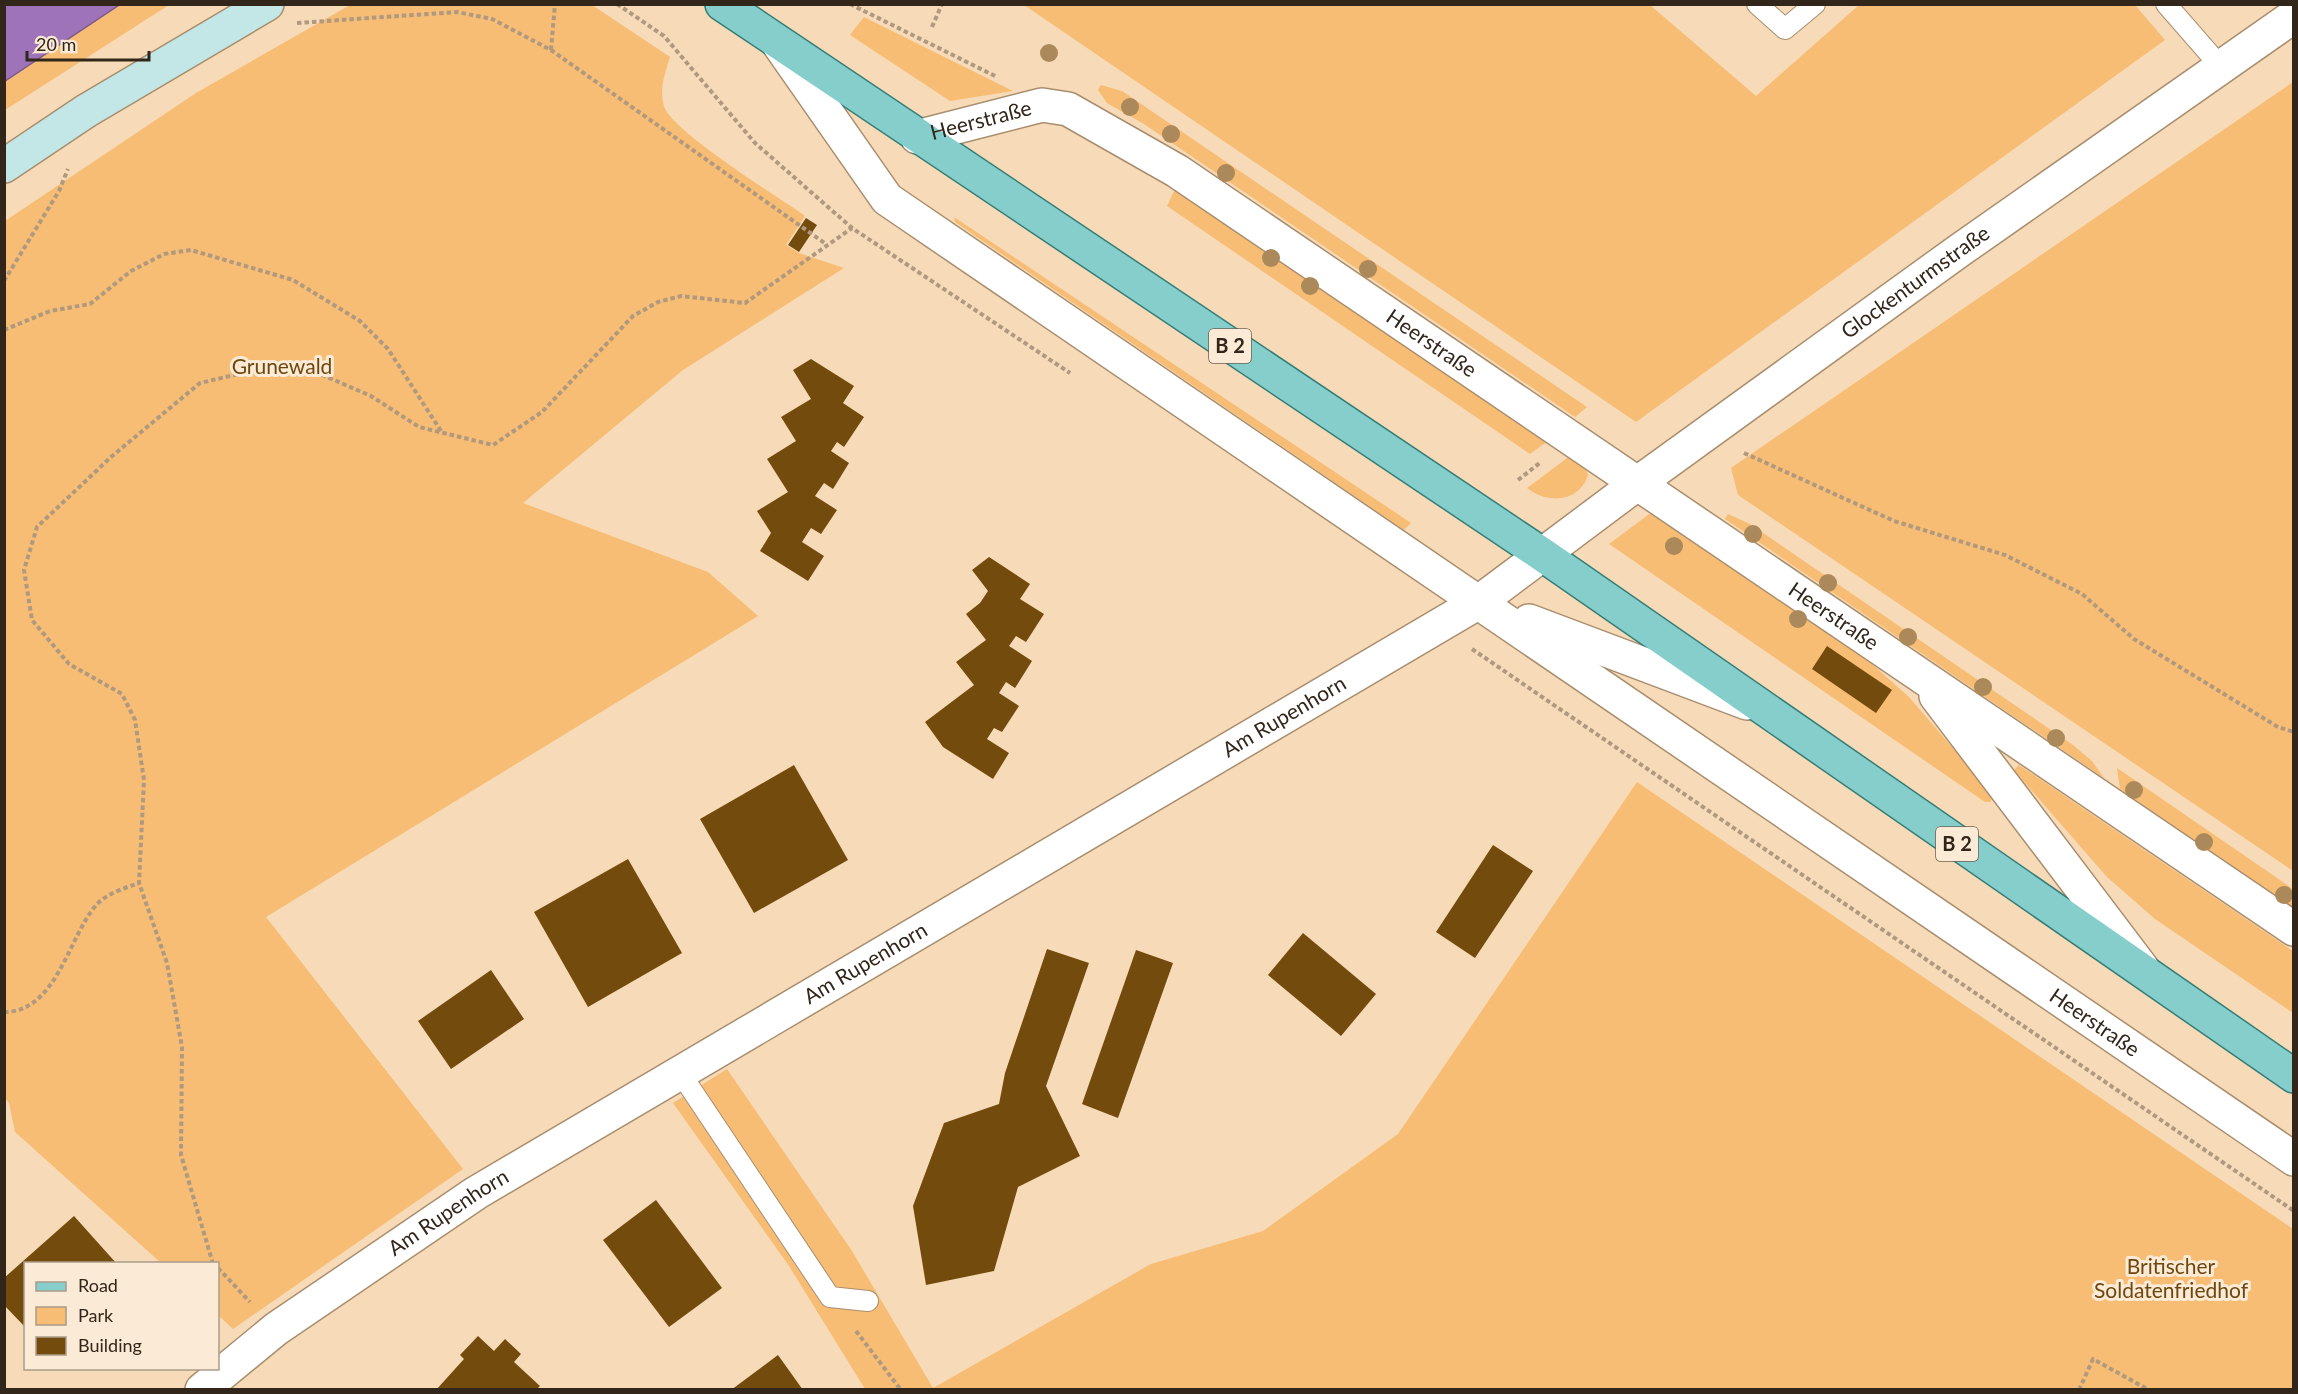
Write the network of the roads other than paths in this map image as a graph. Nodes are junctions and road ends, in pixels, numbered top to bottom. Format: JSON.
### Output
{"nodes":[{"id":1,"x":267,"y":4,"type":"edge"},
{"id":2,"x":722,"y":4,"type":"edge"},
{"id":3,"x":1757,"y":4,"type":"edge"},
{"id":4,"x":1815,"y":4,"type":"edge"},
{"id":5,"x":2166,"y":4,"type":"edge"},
{"id":6,"x":2294,"y":16,"type":"edge"},
{"id":7,"x":778,"y":43,"type":"junction"},
{"id":8,"x":2221,"y":67,"type":"junction"},
{"id":9,"x":917,"y":137,"type":"junction"},
{"id":10,"x":4,"y":166,"type":"edge"},
{"id":11,"x":1638,"y":483,"type":"junction"},
{"id":12,"x":1543,"y":555,"type":"junction"},
{"id":13,"x":1479,"y":602,"type":"junction"},
{"id":14,"x":1919,"y":673,"type":"junction"},
{"id":15,"x":1764,"y":710,"type":"junction"},
{"id":16,"x":2294,"y":929,"type":"edge"},
{"id":17,"x":2151,"y":979,"type":"junction"},
{"id":18,"x":679,"y":1071,"type":"junction"},
{"id":19,"x":2294,"y":1076,"type":"edge"},
{"id":20,"x":2294,"y":1160,"type":"edge"},
{"id":21,"x":868,"y":1301,"type":"dead end"},
{"id":22,"x":202,"y":1389,"type":"edge"}],
"edges":[{"from":1,"to":10,"type":"street"},
{"from":2,"to":7,"type":"main road","name":"Heerstraße","number":"B 2"},
{"from":3,"to":4,"type":"lane"},
{"from":5,"to":8,"type":"lane"},
{"from":6,"to":8,"type":"street","name":"Glockenturmstraße"},
{"from":7,"to":9,"type":"main road","name":"Heerstraße","number":"B 2"},
{"from":7,"to":13,"type":"street","name":"Heerstraße"},
{"from":8,"to":11,"type":"street","name":"Glockenturmstraße"},
{"from":9,"to":11,"type":"street","name":"Heerstraße"},
{"from":9,"to":12,"type":"main road","name":"Heerstraße","number":"B 2"},
{"from":11,"to":12,"type":"street","name":"Glockenturmstraße"},
{"from":11,"to":14,"type":"street","name":"Heerstraße"},
{"from":12,"to":13,"type":"street","name":"Am Rupenhorn"},
{"from":12,"to":15,"type":"main road","name":"Heerstraße","number":"B 2"},
{"from":13,"to":15,"type":"street","name":"Heerstraße"},
{"from":13,"to":18,"type":"street","name":"Am Rupenhorn"},
{"from":13,"to":20,"type":"street","name":"Heerstraße"},
{"from":14,"to":16,"type":"street","name":"Heerstraße"},
{"from":14,"to":17,"type":"street","name":"Heerstraße"},
{"from":15,"to":17,"type":"main road","name":"Heerstraße","number":"B 2"},
{"from":17,"to":19,"type":"main road","name":"Heerstraße","number":"B 2"},
{"from":18,"to":21,"type":"lane"},
{"from":18,"to":22,"type":"street","name":"Am Rupenhorn"}]}
